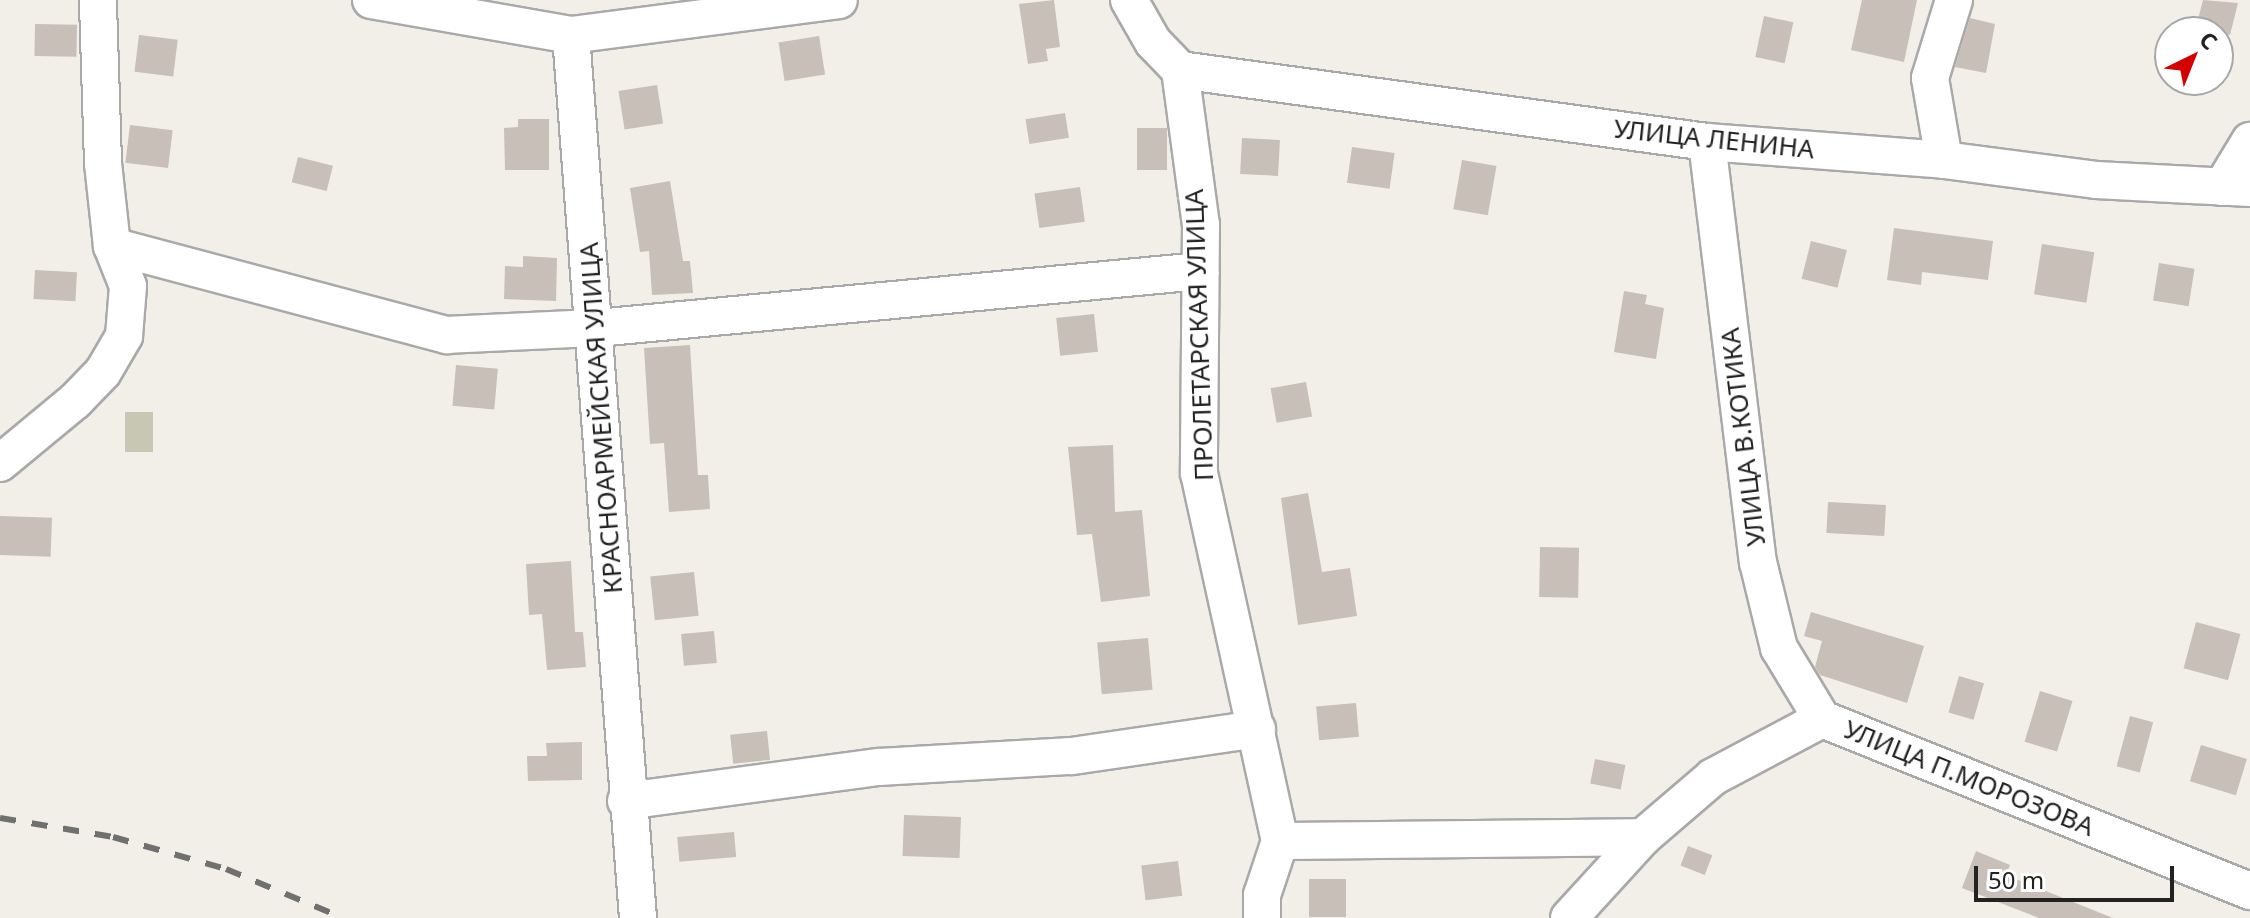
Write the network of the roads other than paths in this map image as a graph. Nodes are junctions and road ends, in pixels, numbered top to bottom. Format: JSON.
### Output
{"nodes":[{"id":1,"x":98,"y":0,"type":"edge"},
{"id":2,"x":371,"y":0,"type":"edge"},
{"id":3,"x":839,"y":0,"type":"edge"},
{"id":4,"x":1129,"y":0,"type":"edge"},
{"id":5,"x":1954,"y":0,"type":"edge"},
{"id":6,"x":571,"y":35,"type":"junction"},
{"id":7,"x":1180,"y":70,"type":"junction"},
{"id":8,"x":2250,"y":141,"type":"edge"},
{"id":9,"x":1707,"y":142,"type":"junction"},
{"id":10,"x":1944,"y":160,"type":"junction"},
{"id":11,"x":2236,"y":188,"type":"edge"},
{"id":12,"x":112,"y":246,"type":"junction"},
{"id":13,"x":1200,"y":271,"type":"junction"},
{"id":14,"x":597,"y":328,"type":"junction"},
{"id":15,"x":0,"y":463,"type":"edge"},
{"id":16,"x":1822,"y":719,"type":"junction"},
{"id":17,"x":1257,"y":729,"type":"junction"},
{"id":18,"x":626,"y":801,"type":"junction"},
{"id":19,"x":1643,"y":837,"type":"junction"},
{"id":20,"x":1280,"y":841,"type":"junction"},
{"id":21,"x":2250,"y":891,"type":"edge"},
{"id":22,"x":638,"y":918,"type":"edge"},
{"id":23,"x":1262,"y":918,"type":"edge"},
{"id":24,"x":1569,"y":918,"type":"edge"}],
"edges":[{"from":1,"to":12,"type":"street"},
{"from":2,"to":6,"type":"street"},
{"from":3,"to":6,"type":"street"},
{"from":4,"to":7,"type":"street"},
{"from":5,"to":10,"type":"street"},
{"from":6,"to":14,"type":"street","name":"КРАСНОАРМЕЙСКАЯ УЛИЦА"},
{"from":7,"to":9,"type":"street","name":"УЛИЦА ЛЕНИНА"},
{"from":7,"to":13,"type":"street","name":"ПРОЛЕТАРСКАЯ УЛИЦА"},
{"from":8,"to":11,"type":"street"},
{"from":9,"to":10,"type":"street","name":"УЛИЦА ЛЕНИНА"},
{"from":9,"to":16,"type":"street","name":"УЛИЦА В.КОТИКА"},
{"from":10,"to":11,"type":"street","name":"УЛИЦА ЛЕНИНА"},
{"from":12,"to":14,"type":"street"},
{"from":12,"to":15,"type":"street"},
{"from":13,"to":14,"type":"street"},
{"from":13,"to":17,"type":"street","name":"ПРОЛЕТАРСКАЯ УЛИЦА"},
{"from":14,"to":18,"type":"street","name":"КРАСНОАРМЕЙСКАЯ УЛИЦА"},
{"from":16,"to":19,"type":"street"},
{"from":16,"to":21,"type":"street","name":"УЛИЦА П.МОРОЗОВА"},
{"from":17,"to":18,"type":"street"},
{"from":17,"to":20,"type":"street","name":"ПРОЛЕТАРСКАЯ УЛИЦА"},
{"from":18,"to":22,"type":"street","name":"КРАСНОАРМЕЙСКАЯ УЛИЦА"},
{"from":19,"to":20,"type":"street"},
{"from":19,"to":24,"type":"street"},
{"from":20,"to":23,"type":"street"}]}
